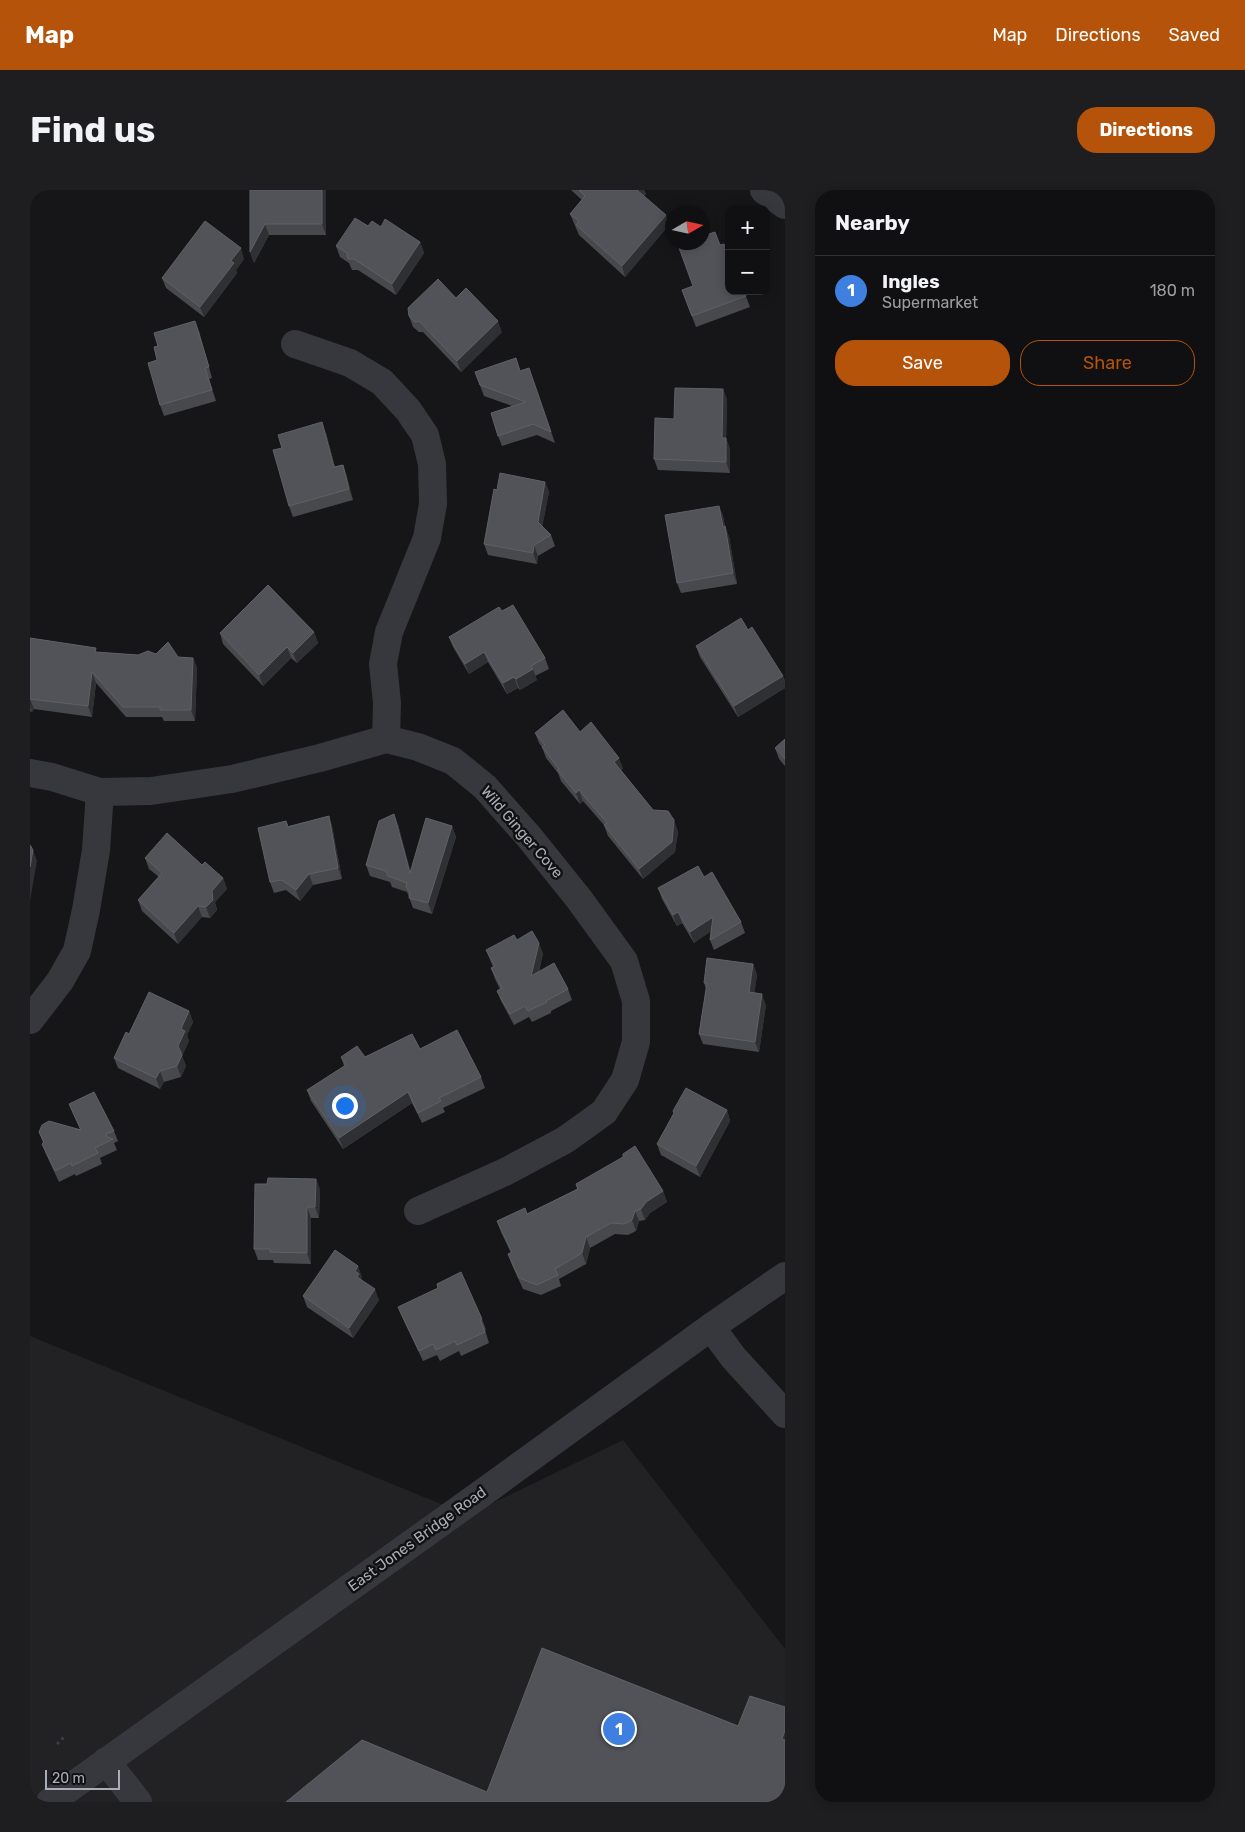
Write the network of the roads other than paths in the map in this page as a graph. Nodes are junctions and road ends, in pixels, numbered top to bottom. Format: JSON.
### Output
{"nodes":[{"id":1,"x":764,"y":190,"type":"edge"},
{"id":2,"x":785,"y":205,"type":"edge"},
{"id":3,"x":295,"y":344,"type":"dead end"},
{"id":4,"x":386,"y":739,"type":"junction"},
{"id":5,"x":30,"y":773,"type":"edge"},
{"id":6,"x":100,"y":792,"type":"junction"},
{"id":7,"x":30,"y":1020,"type":"edge"},
{"id":8,"x":418,"y":1211,"type":"dead end"},
{"id":9,"x":785,"y":1276,"type":"edge"},
{"id":10,"x":710,"y":1327,"type":"junction"},
{"id":11,"x":785,"y":1414,"type":"edge"},
{"id":12,"x":106,"y":1761,"type":"junction"},
{"id":13,"x":50,"y":1802,"type":"edge"},
{"id":14,"x":138,"y":1802,"type":"edge"}],
"edges":[{"from":1,"to":2,"type":"street"},
{"from":3,"to":4,"type":"street"},
{"from":4,"to":6,"type":"street"},
{"from":4,"to":8,"type":"street","name":"Wild Ginger Cove"},
{"from":5,"to":6,"type":"street"},
{"from":6,"to":7,"type":"street"},
{"from":9,"to":10,"type":"street","name":"East Jones Bridge Road"},
{"from":10,"to":11,"type":"street"},
{"from":10,"to":12,"type":"street","name":"East Jones Bridge Road"},
{"from":12,"to":13,"type":"street","name":"East Jones Bridge Road"},
{"from":12,"to":14,"type":"street"}]}
